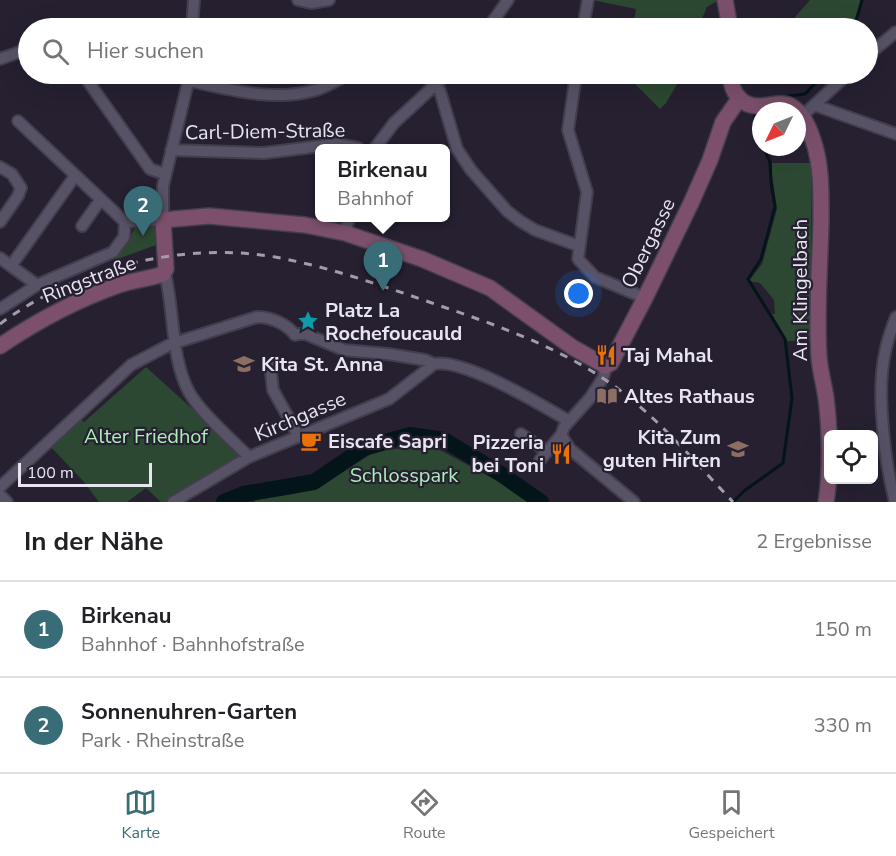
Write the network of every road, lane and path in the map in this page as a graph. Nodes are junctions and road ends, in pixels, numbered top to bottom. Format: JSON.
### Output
{"nodes":[{"id":1,"x":194,"y":0,"type":"edge"},
{"id":2,"x":298,"y":0,"type":"edge"},
{"id":3,"x":329,"y":0,"type":"edge"},
{"id":4,"x":508,"y":0,"type":"edge"},
{"id":5,"x":588,"y":0,"type":"edge"},
{"id":6,"x":725,"y":0,"type":"edge"},
{"id":7,"x":193,"y":18,"type":"edge"},
{"id":8,"x":495,"y":18,"type":"edge"},
{"id":9,"x":585,"y":18,"type":"edge"},
{"id":10,"x":728,"y":18,"type":"edge"},
{"id":11,"x":896,"y":32,"type":"edge"},
{"id":12,"x":878,"y":46,"type":"edge"},
{"id":13,"x":18,"y":53,"type":"edge"},
{"id":14,"x":0,"y":59,"type":"edge"},
{"id":15,"x":90,"y":84,"type":"edge"},
{"id":16,"x":188,"y":84,"type":"edge"},
{"id":17,"x":213,"y":84,"type":"edge"},
{"id":18,"x":329,"y":84,"type":"edge"},
{"id":19,"x":435,"y":84,"type":"edge"},
{"id":20,"x":436,"y":84,"type":"edge"},
{"id":21,"x":575,"y":84,"type":"edge"},
{"id":22,"x":732,"y":84,"type":"edge"},
{"id":23,"x":837,"y":84,"type":"edge"},
{"id":24,"x":751,"y":104,"type":"joint"},
{"id":25,"x":814,"y":105,"type":"junction"},
{"id":26,"x":806,"y":112,"type":"edge"},
{"id":27,"x":18,"y":122,"type":"dead end"},
{"id":28,"x":806,"y":125,"type":"edge"},
{"id":29,"x":896,"y":134,"type":"edge"},
{"id":30,"x":378,"y":144,"type":"edge"},
{"id":31,"x":315,"y":147,"type":"edge"},
{"id":32,"x":171,"y":150,"type":"junction"},
{"id":33,"x":0,"y":167,"type":"edge"},
{"id":34,"x":165,"y":174,"type":"junction"},
{"id":35,"x":75,"y":176,"type":"junction"},
{"id":36,"x":101,"y":199,"type":"junction"},
{"id":37,"x":163,"y":220,"type":"junction"},
{"id":38,"x":0,"y":222,"type":"edge"},
{"id":39,"x":125,"y":222,"type":"junction"},
{"id":40,"x":348,"y":222,"type":"edge"},
{"id":41,"x":82,"y":226,"type":"dead end"},
{"id":42,"x":345,"y":233,"type":"junction"},
{"id":43,"x":579,"y":246,"type":"junction"},
{"id":44,"x":0,"y":258,"type":"edge"},
{"id":45,"x":11,"y":266,"type":"junction"},
{"id":46,"x":165,"y":273,"type":"junction"},
{"id":47,"x":37,"y":285,"type":"junction"},
{"id":48,"x":645,"y":298,"type":"junction"},
{"id":49,"x":0,"y":309,"type":"edge"},
{"id":50,"x":896,"y":317,"type":"edge"},
{"id":51,"x":175,"y":343,"type":"junction"},
{"id":52,"x":0,"y":346,"type":"edge"},
{"id":53,"x":270,"y":364,"type":"dead end"},
{"id":54,"x":434,"y":364,"type":"junction"},
{"id":55,"x":607,"y":365,"type":"junction"},
{"id":56,"x":569,"y":422,"type":"junction"},
{"id":57,"x":521,"y":434,"type":"dead end"},
{"id":58,"x":298,"y":435,"type":"junction"},
{"id":59,"x":561,"y":435,"type":"junction"},
{"id":60,"x":249,"y":457,"type":"junction"},
{"id":61,"x":0,"y":488,"type":"edge"},
{"id":62,"x":0,"y":495,"type":"edge"},
{"id":63,"x":627,"y":500,"type":"edge"},
{"id":64,"x":7,"y":502,"type":"edge"},
{"id":65,"x":173,"y":502,"type":"edge"},
{"id":66,"x":826,"y":502,"type":"edge"},
{"id":67,"x":895,"y":502,"type":"edge"}],
"edges":[{"from":1,"to":7,"type":"street"},
{"from":2,"to":3,"type":"street"},
{"from":4,"to":8,"type":"street"},
{"from":5,"to":9,"type":"street"},
{"from":6,"to":10,"type":"main road"},
{"from":11,"to":12,"type":"street"},
{"from":13,"to":14,"type":"street"},
{"from":15,"to":34,"type":"street"},
{"from":16,"to":32,"type":"street"},
{"from":17,"to":18,"type":"street"},
{"from":19,"to":30,"type":"street"},
{"from":20,"to":43,"type":"street"},
{"from":21,"to":43,"type":"street"},
{"from":22,"to":24,"type":"main road"},
{"from":23,"to":25,"type":"street"},
{"from":24,"to":48,"type":"main road","name":"Obergasse"},
{"from":25,"to":26,"type":"street"},
{"from":25,"to":29,"type":"street"},
{"from":27,"to":35,"type":"street"},
{"from":28,"to":66,"type":"main road","name":"Am Klingelbach"},
{"from":31,"to":32,"type":"street","name":"Carl-Diem-Straße"},
{"from":32,"to":34,"type":"street"},
{"from":33,"to":38,"type":"street"},
{"from":34,"to":37,"type":"street"},
{"from":35,"to":36,"type":"street"},
{"from":35,"to":45,"type":"street"},
{"from":36,"to":39,"type":"street"},
{"from":36,"to":41,"type":"street"},
{"from":37,"to":39,"type":"street"},
{"from":37,"to":42,"type":"main road"},
{"from":37,"to":46,"type":"main road"},
{"from":39,"to":47,"type":"street"},
{"from":40,"to":42,"type":"street"},
{"from":42,"to":55,"type":"main road"},
{"from":43,"to":48,"type":"street"},
{"from":44,"to":45,"type":"street"},
{"from":45,"to":47,"type":"street"},
{"from":46,"to":51,"type":"street"},
{"from":46,"to":52,"type":"main road","name":"Ringstraße"},
{"from":47,"to":49,"type":"street"},
{"from":48,"to":55,"type":"main road","name":"Obergasse"},
{"from":50,"to":67,"type":"street"},
{"from":51,"to":54,"type":"street"},
{"from":51,"to":60,"type":"street"},
{"from":51,"to":61,"type":"street"},
{"from":53,"to":58,"type":"street"},
{"from":54,"to":56,"type":"street"},
{"from":54,"to":58,"type":"street","name":"Kirchgasse"},
{"from":55,"to":56,"type":"street","name":"Obergasse"},
{"from":56,"to":59,"type":"street","name":"Obergasse"},
{"from":57,"to":59,"type":"street","name":"Obergasse"},
{"from":58,"to":60,"type":"street","name":"Kirchgasse"},
{"from":59,"to":63,"type":"street"},
{"from":60,"to":65,"type":"street","name":"Kirchgasse"},
{"from":62,"to":64,"type":"street"}]}
